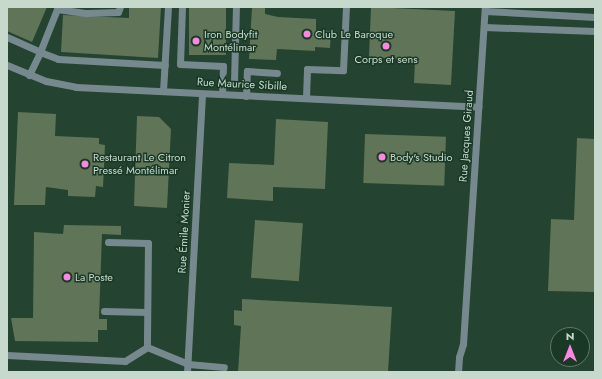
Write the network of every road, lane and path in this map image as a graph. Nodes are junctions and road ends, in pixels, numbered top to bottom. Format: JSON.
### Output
{"nodes":[{"id":1,"x":120,"y":7,"type":"edge"},
{"id":2,"x":168,"y":7,"type":"edge"},
{"id":3,"x":182,"y":7,"type":"edge"},
{"id":4,"x":236,"y":7,"type":"edge"},
{"id":5,"x":346,"y":7,"type":"edge"},
{"id":6,"x":485,"y":9,"type":"edge"},
{"id":7,"x":595,"y":17,"type":"edge"},
{"id":8,"x":484,"y":27,"type":"junction"},
{"id":9,"x":595,"y":31,"type":"edge"},
{"id":10,"x":7,"y":37,"type":"edge"},
{"id":11,"x":40,"y":52,"type":"junction"},
{"id":12,"x":7,"y":65,"type":"edge"},
{"id":13,"x":165,"y":65,"type":"junction"},
{"id":14,"x":277,"y":73,"type":"dead end"},
{"id":15,"x":29,"y":75,"type":"junction"},
{"id":16,"x":234,"y":82,"type":"dead end"},
{"id":17,"x":163,"y":91,"type":"junction"},
{"id":18,"x":202,"y":94,"type":"junction"},
{"id":19,"x":222,"y":94,"type":"junction"},
{"id":20,"x":246,"y":96,"type":"junction"},
{"id":21,"x":306,"y":98,"type":"junction"},
{"id":22,"x":479,"y":107,"type":"junction"},
{"id":23,"x":108,"y":242,"type":"dead end"},
{"id":24,"x":104,"y":312,"type":"dead end"},
{"id":25,"x":147,"y":312,"type":"junction"},
{"id":26,"x":147,"y":347,"type":"junction"},
{"id":27,"x":7,"y":355,"type":"edge"},
{"id":28,"x":224,"y":366,"type":"dead end"},
{"id":29,"x":187,"y":368,"type":"edge"},
{"id":30,"x":458,"y":372,"type":"edge"}],
"edges":[{"from":1,"to":11,"type":"street"},
{"from":2,"to":13,"type":"street"},
{"from":3,"to":19,"type":"street"},
{"from":4,"to":16,"type":"street"},
{"from":5,"to":21,"type":"street"},
{"from":6,"to":7,"type":"street"},
{"from":6,"to":8,"type":"street","name":"Rue Jacques Giraud"},
{"from":8,"to":9,"type":"street"},
{"from":8,"to":22,"type":"street","name":"Rue Jacques Giraud"},
{"from":10,"to":11,"type":"street"},
{"from":11,"to":13,"type":"street"},
{"from":11,"to":15,"type":"street"},
{"from":12,"to":15,"type":"street","name":"Rue Maurice Sibille"},
{"from":13,"to":17,"type":"street"},
{"from":14,"to":20,"type":"street"},
{"from":15,"to":17,"type":"street","name":"Rue Maurice Sibille"},
{"from":17,"to":18,"type":"street","name":"Rue Maurice Sibille"},
{"from":18,"to":19,"type":"street","name":"Rue Maurice Sibille"},
{"from":18,"to":29,"type":"street","name":"Rue Émile Monier"},
{"from":19,"to":20,"type":"street","name":"Rue Maurice Sibille"},
{"from":20,"to":21,"type":"street","name":"Rue Maurice Sibille"},
{"from":21,"to":22,"type":"street","name":"Rue Maurice Sibille"},
{"from":22,"to":30,"type":"street","name":"Rue Jacques Giraud"},
{"from":23,"to":25,"type":"street"},
{"from":24,"to":25,"type":"street"},
{"from":25,"to":26,"type":"street"},
{"from":26,"to":27,"type":"street"},
{"from":26,"to":29,"type":"street"},
{"from":28,"to":29,"type":"street"}]}
